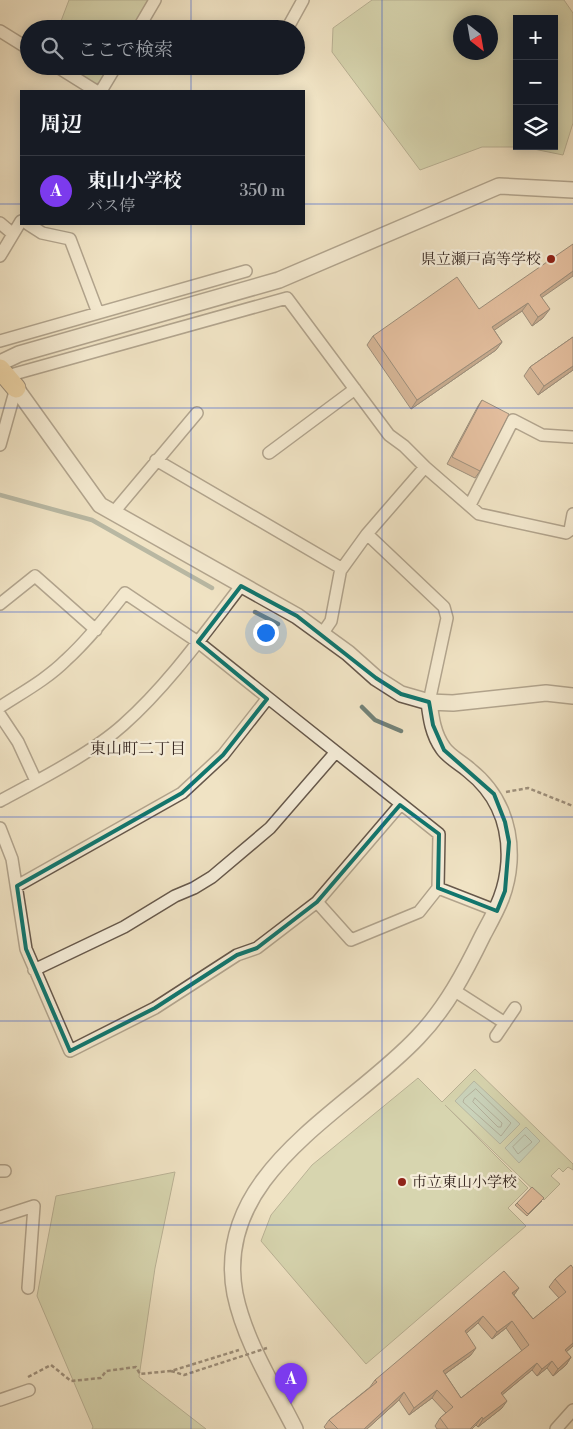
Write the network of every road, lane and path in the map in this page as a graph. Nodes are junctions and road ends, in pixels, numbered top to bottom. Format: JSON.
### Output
{"nodes":[{"id":1,"x":154,"y":0,"type":"edge"},
{"id":2,"x":303,"y":0,"type":"edge"},
{"id":3,"x":143,"y":20,"type":"edge"},
{"id":4,"x":292,"y":20,"type":"edge"},
{"id":5,"x":0,"y":31,"type":"edge"},
{"id":6,"x":20,"y":43,"type":"edge"},
{"id":7,"x":70,"y":75,"type":"edge"},
{"id":8,"x":111,"y":75,"type":"edge"},
{"id":9,"x":94,"y":90,"type":"edge"},
{"id":10,"x":102,"y":90,"type":"edge"},
{"id":11,"x":573,"y":190,"type":"edge"},
{"id":12,"x":0,"y":223,"type":"edge"},
{"id":13,"x":20,"y":223,"type":"edge"},
{"id":14,"x":30,"y":225,"type":"edge"},
{"id":15,"x":14,"y":234,"type":"junction"},
{"id":16,"x":0,"y":256,"type":"edge"},
{"id":17,"x":246,"y":271,"type":"dead end"},
{"id":18,"x":98,"y":313,"type":"junction"},
{"id":19,"x":0,"y":341,"type":"edge"},
{"id":20,"x":6,"y":374,"type":"edge"},
{"id":21,"x":355,"y":389,"type":"junction"},
{"id":22,"x":197,"y":413,"type":"dead end"},
{"id":23,"x":573,"y":437,"type":"edge"},
{"id":24,"x":0,"y":445,"type":"edge"},
{"id":25,"x":269,"y":453,"type":"dead end"},
{"id":26,"x":156,"y":460,"type":"junction"},
{"id":27,"x":425,"y":467,"type":"junction"},
{"id":28,"x":470,"y":505,"type":"junction"},
{"id":29,"x":113,"y":513,"type":"junction"},
{"id":30,"x":573,"y":514,"type":"edge"},
{"id":31,"x":368,"y":534,"type":"junction"},
{"id":32,"x":341,"y":568,"type":"junction"},
{"id":33,"x":241,"y":586,"type":"junction"},
{"id":34,"x":0,"y":604,"type":"edge"},
{"id":35,"x":96,"y":630,"type":"junction"},
{"id":36,"x":322,"y":634,"type":"junction"},
{"id":37,"x":198,"y":642,"type":"junction"},
{"id":38,"x":573,"y":696,"type":"edge"},
{"id":39,"x":267,"y":699,"type":"junction"},
{"id":40,"x":429,"y":702,"type":"junction"},
{"id":41,"x":0,"y":707,"type":"edge"},
{"id":42,"x":0,"y":715,"type":"edge"},
{"id":43,"x":335,"y":753,"type":"junction"},
{"id":44,"x":36,"y":782,"type":"junction"},
{"id":45,"x":494,"y":794,"type":"junction"},
{"id":46,"x":0,"y":801,"type":"edge"},
{"id":47,"x":400,"y":805,"type":"junction"},
{"id":48,"x":573,"y":806,"type":"edge"},
{"id":49,"x":0,"y":828,"type":"edge"},
{"id":50,"x":17,"y":886,"type":"junction"},
{"id":51,"x":438,"y":888,"type":"junction"},
{"id":52,"x":317,"y":902,"type":"junction"},
{"id":53,"x":497,"y":911,"type":"junction"},
{"id":54,"x":34,"y":970,"type":"junction"},
{"id":55,"x":455,"y":991,"type":"junction"},
{"id":56,"x":515,"y":1008,"type":"dead end"},
{"id":57,"x":505,"y":1023,"type":"junction"},
{"id":58,"x":496,"y":1036,"type":"dead end"},
{"id":59,"x":0,"y":1217,"type":"edge"},
{"id":60,"x":28,"y":1288,"type":"dead end"},
{"id":61,"x":242,"y":1348,"type":"dead end"},
{"id":62,"x":267,"y":1348,"type":"dead end"},
{"id":63,"x":172,"y":1371,"type":"junction"},
{"id":64,"x":29,"y":1390,"type":"joint"},
{"id":65,"x":0,"y":1400,"type":"edge"},
{"id":66,"x":573,"y":1410,"type":"edge"},
{"id":67,"x":295,"y":1429,"type":"edge"},
{"id":68,"x":556,"y":1429,"type":"edge"}],
"edges":[{"from":1,"to":3,"type":"street"},
{"from":2,"to":4,"type":"street"},
{"from":5,"to":6,"type":"street"},
{"from":7,"to":9,"type":"street"},
{"from":8,"to":10,"type":"street"},
{"from":11,"to":20,"type":"street"},
{"from":12,"to":15,"type":"street"},
{"from":13,"to":15,"type":"street"},
{"from":14,"to":18,"type":"street"},
{"from":15,"to":16,"type":"street"},
{"from":17,"to":18,"type":"street"},
{"from":18,"to":19,"type":"street"},
{"from":20,"to":21,"type":"street"},
{"from":20,"to":24,"type":"street"},
{"from":20,"to":29,"type":"street"},
{"from":21,"to":25,"type":"street"},
{"from":21,"to":27,"type":"street"},
{"from":22,"to":26,"type":"street"},
{"from":23,"to":28,"type":"street"},
{"from":26,"to":29,"type":"street"},
{"from":26,"to":32,"type":"street"},
{"from":27,"to":28,"type":"street"},
{"from":27,"to":31,"type":"street"},
{"from":28,"to":30,"type":"street"},
{"from":29,"to":33,"type":"street"},
{"from":31,"to":32,"type":"street"},
{"from":31,"to":40,"type":"street"},
{"from":32,"to":36,"type":"street"},
{"from":33,"to":36,"type":"street"},
{"from":33,"to":37,"type":"street"},
{"from":34,"to":35,"type":"street"},
{"from":35,"to":37,"type":"street"},
{"from":35,"to":41,"type":"street"},
{"from":36,"to":40,"type":"street"},
{"from":37,"to":39,"type":"street"},
{"from":37,"to":44,"type":"street"},
{"from":38,"to":40,"type":"street"},
{"from":39,"to":43,"type":"street"},
{"from":39,"to":50,"type":"street"},
{"from":40,"to":45,"type":"street"},
{"from":42,"to":44,"type":"street"},
{"from":43,"to":47,"type":"street"},
{"from":43,"to":54,"type":"street"},
{"from":44,"to":46,"type":"street"},
{"from":45,"to":48,"type":"path"},
{"from":45,"to":53,"type":"street"},
{"from":47,"to":51,"type":"street"},
{"from":47,"to":52,"type":"street"},
{"from":49,"to":50,"type":"street"},
{"from":50,"to":54,"type":"street"},
{"from":51,"to":52,"type":"street"},
{"from":51,"to":53,"type":"street"},
{"from":52,"to":54,"type":"street"},
{"from":53,"to":55,"type":"street"},
{"from":55,"to":57,"type":"street"},
{"from":55,"to":67,"type":"street"},
{"from":56,"to":57,"type":"street"},
{"from":57,"to":58,"type":"street"},
{"from":59,"to":60,"type":"street"},
{"from":61,"to":63,"type":"path"},
{"from":62,"to":63,"type":"path","bridge":true},
{"from":63,"to":64,"type":"path"},
{"from":64,"to":65,"type":"street"},
{"from":66,"to":68,"type":"street"}]}
